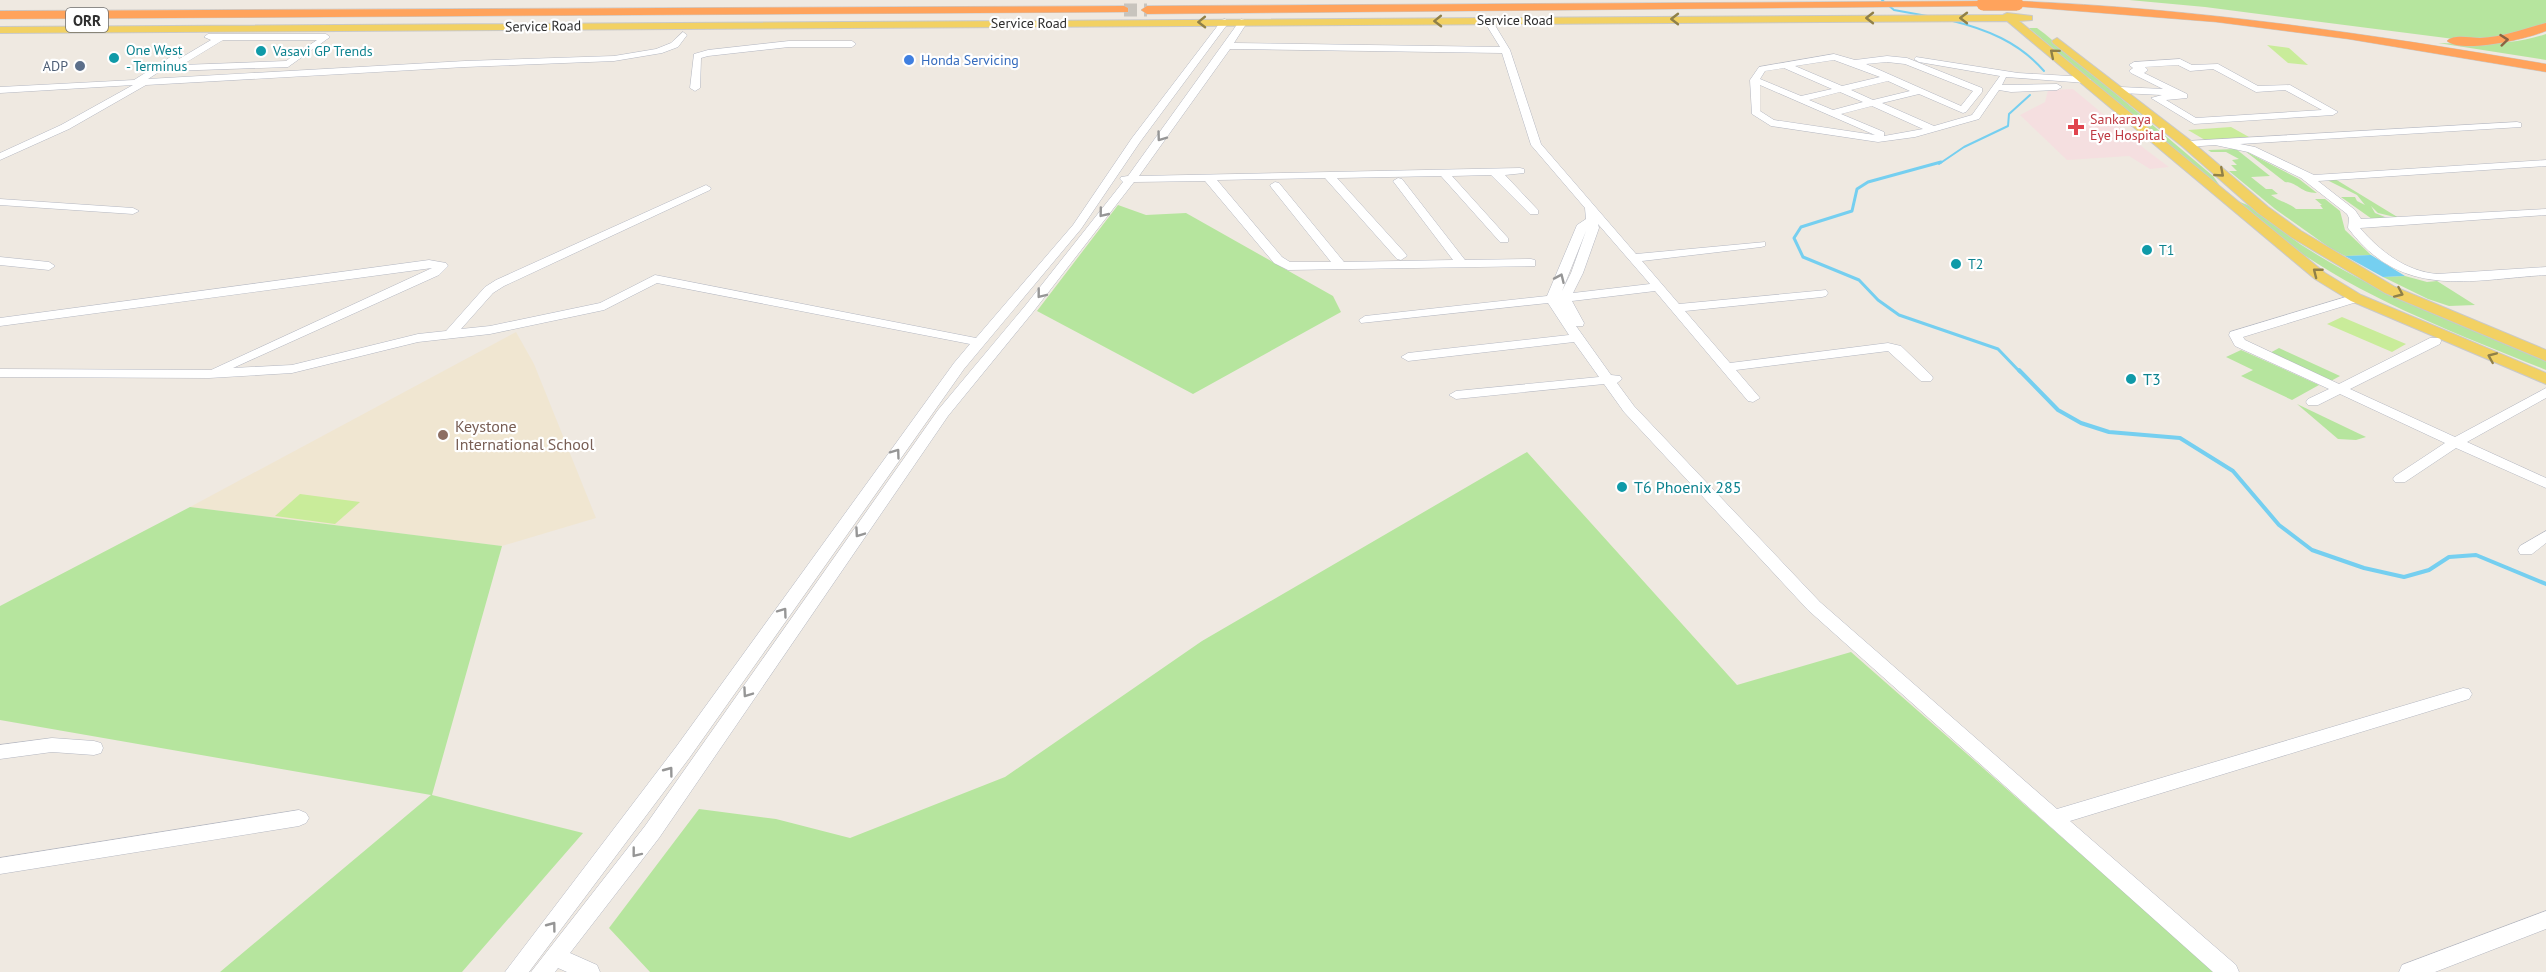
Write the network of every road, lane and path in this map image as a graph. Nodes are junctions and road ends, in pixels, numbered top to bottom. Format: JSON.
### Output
{"nodes":[{"id":1,"x":756,"y":0,"type":"edge"},
{"id":2,"x":1042,"y":0,"type":"edge"},
{"id":3,"x":2003,"y":0,"type":"edge"},
{"id":4,"x":2080,"y":0,"type":"edge"},
{"id":5,"x":1985,"y":2,"type":"edge"},
{"id":6,"x":0,"y":3,"type":"edge"},
{"id":7,"x":734,"y":4,"type":"junction"},
{"id":8,"x":336,"y":6,"type":"junction"},
{"id":9,"x":918,"y":6,"type":"junction"},
{"id":10,"x":0,"y":9,"type":"edge"},
{"id":11,"x":1124,"y":10,"type":"tunnel mouth"},
{"id":12,"x":1147,"y":10,"type":"tunnel mouth"},
{"id":13,"x":651,"y":12,"type":"junction"},
{"id":14,"x":325,"y":14,"type":"junction"},
{"id":15,"x":0,"y":15,"type":"edge"},
{"id":16,"x":2009,"y":17,"type":"junction"},
{"id":17,"x":2028,"y":18,"type":"junction"},
{"id":18,"x":1478,"y":20,"type":"junction"},
{"id":19,"x":0,"y":21,"type":"edge"},
{"id":20,"x":1244,"y":21,"type":"junction"},
{"id":21,"x":1225,"y":22,"type":"junction"},
{"id":22,"x":709,"y":25,"type":"junction"},
{"id":23,"x":2546,"y":27,"type":"edge"},
{"id":24,"x":0,"y":30,"type":"edge"},
{"id":25,"x":2342,"y":32,"type":"junction"},
{"id":26,"x":221,"y":33,"type":"junction"},
{"id":27,"x":852,"y":44,"type":"dead end"},
{"id":28,"x":1228,"y":46,"type":"junction"},
{"id":29,"x":1506,"y":50,"type":"junction"},
{"id":30,"x":623,"y":55,"type":"junction"},
{"id":31,"x":1878,"y":59,"type":"junction"},
{"id":32,"x":1856,"y":63,"type":"junction"},
{"id":33,"x":1194,"y":65,"type":"junction"},
{"id":34,"x":1785,"y":65,"type":"junction"},
{"id":35,"x":2546,"y":65,"type":"edge"},
{"id":36,"x":1213,"y":67,"type":"junction"},
{"id":37,"x":170,"y":68,"type":"junction"},
{"id":38,"x":1945,"y":76,"type":"junction"},
{"id":39,"x":1889,"y":78,"type":"junction"},
{"id":40,"x":1755,"y":80,"type":"junction"},
{"id":41,"x":143,"y":81,"type":"junction"},
{"id":42,"x":2089,"y":82,"type":"junction"},
{"id":43,"x":2545,"y":82,"type":"edge"},
{"id":44,"x":1905,"y":85,"type":"junction"},
{"id":45,"x":0,"y":88,"type":"edge"},
{"id":46,"x":695,"y":88,"type":"dead end"},
{"id":47,"x":1843,"y":89,"type":"junction"},
{"id":48,"x":2121,"y":90,"type":"junction"},
{"id":49,"x":1920,"y":91,"type":"junction"},
{"id":50,"x":2179,"y":93,"type":"junction"},
{"id":51,"x":1800,"y":99,"type":"junction"},
{"id":52,"x":1873,"y":102,"type":"junction"},
{"id":53,"x":1160,"y":110,"type":"junction"},
{"id":54,"x":1963,"y":110,"type":"junction"},
{"id":55,"x":1180,"y":112,"type":"junction"},
{"id":56,"x":1832,"y":113,"type":"junction"},
{"id":57,"x":1976,"y":117,"type":"junction"},
{"id":58,"x":2517,"y":125,"type":"dead end"},
{"id":59,"x":1933,"y":129,"type":"junction"},
{"id":60,"x":1891,"y":139,"type":"junction"},
{"id":61,"x":2218,"y":143,"type":"junction"},
{"id":62,"x":2187,"y":144,"type":"junction"},
{"id":63,"x":1,"y":153,"type":"edge"},
{"id":64,"x":2546,"y":163,"type":"edge"},
{"id":65,"x":1520,"y":171,"type":"dead end"},
{"id":66,"x":1493,"y":172,"type":"junction"},
{"id":67,"x":1444,"y":173,"type":"junction"},
{"id":68,"x":1328,"y":175,"type":"junction"},
{"id":69,"x":1208,"y":177,"type":"junction"},
{"id":70,"x":2306,"y":177,"type":"junction"},
{"id":71,"x":1110,"y":178,"type":"junction"},
{"id":72,"x":1131,"y":179,"type":"junction"},
{"id":73,"x":1398,"y":181,"type":"dead end"},
{"id":74,"x":1275,"y":185,"type":"dead end"},
{"id":75,"x":706,"y":188,"type":"dead end"},
{"id":76,"x":2220,"y":193,"type":"junction"},
{"id":77,"x":2243,"y":193,"type":"junction"},
{"id":78,"x":0,"y":202,"type":"edge"},
{"id":79,"x":133,"y":211,"type":"dead end"},
{"id":80,"x":1534,"y":212,"type":"dead end"},
{"id":81,"x":2546,"y":212,"type":"edge"},
{"id":82,"x":1591,"y":214,"type":"junction"},
{"id":83,"x":2354,"y":223,"type":"junction"},
{"id":84,"x":1504,"y":240,"type":"dead end"},
{"id":85,"x":1761,"y":244,"type":"dead end"},
{"id":86,"x":1401,"y":256,"type":"dead end"},
{"id":87,"x":1633,"y":258,"type":"junction"},
{"id":88,"x":0,"y":261,"type":"edge"},
{"id":89,"x":1461,"y":263,"type":"junction"},
{"id":90,"x":1531,"y":263,"type":"dead end"},
{"id":91,"x":49,"y":266,"type":"dead end"},
{"id":92,"x":1341,"y":266,"type":"junction"},
{"id":93,"x":2546,"y":271,"type":"edge"},
{"id":94,"x":1659,"y":287,"type":"junction"},
{"id":95,"x":1822,"y":293,"type":"dead end"},
{"id":96,"x":1558,"y":298,"type":"junction"},
{"id":97,"x":2356,"y":298,"type":"junction"},
{"id":98,"x":1676,"y":308,"type":"junction"},
{"id":99,"x":1365,"y":320,"type":"dead end"},
{"id":100,"x":0,"y":322,"type":"edge"},
{"id":101,"x":450,"y":334,"type":"junction"},
{"id":102,"x":1578,"y":338,"type":"junction"},
{"id":103,"x":2435,"y":341,"type":"dead end"},
{"id":104,"x":979,"y":342,"type":"junction"},
{"id":105,"x":2546,"y":356,"type":"edge"},
{"id":106,"x":1408,"y":357,"type":"dead end"},
{"id":107,"x":1728,"y":367,"type":"junction"},
{"id":108,"x":0,"y":373,"type":"edge"},
{"id":109,"x":209,"y":374,"type":"junction"},
{"id":110,"x":1926,"y":378,"type":"dead end"},
{"id":111,"x":1613,"y":379,"type":"junction"},
{"id":112,"x":2546,"y":379,"type":"edge"},
{"id":113,"x":2339,"y":389,"type":"junction"},
{"id":114,"x":2546,"y":392,"type":"edge"},
{"id":115,"x":1456,"y":395,"type":"dead end"},
{"id":116,"x":1754,"y":398,"type":"dead end"},
{"id":117,"x":2313,"y":402,"type":"dead end"},
{"id":118,"x":2456,"y":442,"type":"junction"},
{"id":119,"x":2400,"y":479,"type":"dead end"},
{"id":120,"x":2546,"y":484,"type":"edge"},
{"id":121,"x":866,"y":509,"type":"junction"},
{"id":122,"x":2546,"y":536,"type":"edge"},
{"id":123,"x":2526,"y":550,"type":"dead end"},
{"id":124,"x":2463,"y":694,"type":"dead end"},
{"id":125,"x":94,"y":748,"type":"dead end"},
{"id":126,"x":0,"y":752,"type":"edge"},
{"id":127,"x":299,"y":818,"type":"dead end"},
{"id":128,"x":2055,"y":818,"type":"junction"},
{"id":129,"x":0,"y":866,"type":"edge"},
{"id":130,"x":2546,"y":920,"type":"edge"},
{"id":131,"x":549,"y":964,"type":"edge"},
{"id":132,"x":516,"y":972,"type":"edge"},
{"id":133,"x":589,"y":972,"type":"edge"},
{"id":134,"x":2228,"y":972,"type":"edge"},
{"id":135,"x":2410,"y":972,"type":"edge"}],
"edges":[{"from":1,"to":7,"type":"highway"},
{"from":2,"to":9,"type":"highway","number":"ORR"},
{"from":3,"to":17,"type":"main road"},
{"from":4,"to":25,"type":"highway"},
{"from":5,"to":12,"type":"highway"},
{"from":5,"to":16,"type":"main road"},
{"from":5,"to":25,"type":"highway","bridge":true},
{"from":6,"to":8,"type":"highway","number":"ORR"},
{"from":7,"to":8,"type":"highway","number":"ORR"},
{"from":7,"to":9,"type":"highway","number":"ORR"},
{"from":8,"to":10,"type":"highway","number":"ORR"},
{"from":9,"to":11,"type":"highway","number":"ORR"},
{"from":9,"to":13,"type":"highway","number":"ORR"},
{"from":13,"to":14,"type":"highway","number":"ORR"},
{"from":13,"to":22,"type":"highway"},
{"from":14,"to":15,"type":"highway","number":"ORR"},
{"from":14,"to":19,"type":"highway","number":"ORR"},
{"from":16,"to":17,"type":"main road","name":"Service Road"},
{"from":16,"to":18,"type":"main road","name":"Service Road","one_way":true},
{"from":42,"to":16,"type":"main road","one_way":true},
{"from":17,"to":48,"type":"main road"},
{"from":18,"to":20,"type":"main road","name":"Service Road","one_way":true},
{"from":18,"to":29,"type":"street"},
{"from":20,"to":21,"type":"main road","name":"Service Road"},
{"from":20,"to":28,"type":"street"},
{"from":21,"to":22,"type":"main road","name":"Service Road","one_way":true},
{"from":21,"to":33,"type":"street"},
{"from":22,"to":26,"type":"main road","name":"Service Road"},
{"from":25,"to":23,"type":"highway","one_way":true},
{"from":24,"to":26,"type":"main road","name":"Service Road"},
{"from":25,"to":35,"type":"highway"},
{"from":25,"to":43,"type":"highway"},
{"from":26,"to":37,"type":"street"},
{"from":26,"to":37,"type":"street"},
{"from":26,"to":41,"type":"street"},
{"from":27,"to":46,"type":"street"},
{"from":28,"to":29,"type":"street"},
{"from":28,"to":36,"type":"street"},
{"from":29,"to":82,"type":"street"},
{"from":30,"to":30,"type":"street"},
{"from":30,"to":41,"type":"street"},
{"from":31,"to":32,"type":"street"},
{"from":31,"to":38,"type":"street"},
{"from":31,"to":42,"type":"street"},
{"from":32,"to":34,"type":"street"},
{"from":32,"to":39,"type":"street"},
{"from":33,"to":36,"type":"street"},
{"from":33,"to":53,"type":"street"},
{"from":34,"to":40,"type":"street"},
{"from":34,"to":47,"type":"street"},
{"from":36,"to":55,"type":"street"},
{"from":37,"to":41,"type":"street"},
{"from":38,"to":44,"type":"street"},
{"from":38,"to":54,"type":"street"},
{"from":39,"to":44,"type":"street"},
{"from":39,"to":47,"type":"street"},
{"from":40,"to":51,"type":"street"},
{"from":40,"to":60,"type":"street"},
{"from":41,"to":45,"type":"street"},
{"from":41,"to":63,"type":"street"},
{"from":42,"to":57,"type":"street"},
{"from":42,"to":76,"type":"main road"},
{"from":44,"to":49,"type":"street"},
{"from":47,"to":51,"type":"street"},
{"from":47,"to":52,"type":"street"},
{"from":48,"to":50,"type":"street"},
{"from":48,"to":62,"type":"main road"},
{"from":49,"to":52,"type":"street"},
{"from":49,"to":54,"type":"street"},
{"from":50,"to":50,"type":"street"},
{"from":51,"to":56,"type":"street"},
{"from":52,"to":56,"type":"street"},
{"from":52,"to":59,"type":"street"},
{"from":53,"to":55,"type":"street"},
{"from":53,"to":71,"type":"street"},
{"from":54,"to":57,"type":"street"},
{"from":55,"to":72,"type":"street","one_way":true},
{"from":56,"to":60,"type":"street"},
{"from":57,"to":59,"type":"street"},
{"from":58,"to":61,"type":"street"},
{"from":59,"to":60,"type":"street"},
{"from":61,"to":62,"type":"street"},
{"from":61,"to":70,"type":"street"},
{"from":62,"to":77,"type":"main road","one_way":true},
{"from":64,"to":70,"type":"street"},
{"from":65,"to":66,"type":"street"},
{"from":66,"to":67,"type":"street"},
{"from":66,"to":80,"type":"street"},
{"from":67,"to":68,"type":"street"},
{"from":67,"to":84,"type":"street"},
{"from":68,"to":69,"type":"street"},
{"from":68,"to":86,"type":"street"},
{"from":69,"to":72,"type":"street"},
{"from":69,"to":92,"type":"street"},
{"from":70,"to":83,"type":"street"},
{"from":71,"to":72,"type":"street"},
{"from":71,"to":104,"type":"street"},
{"from":72,"to":121,"type":"street","one_way":true},
{"from":73,"to":89,"type":"street"},
{"from":74,"to":92,"type":"street"},
{"from":75,"to":101,"type":"street"},
{"from":76,"to":77,"type":"main road"},
{"from":97,"to":76,"type":"main road","one_way":true},
{"from":77,"to":105,"type":"main road","one_way":true},
{"from":78,"to":79,"type":"street"},
{"from":81,"to":83,"type":"street"},
{"from":82,"to":87,"type":"street"},
{"from":82,"to":96,"type":"street"},
{"from":83,"to":93,"type":"street"},
{"from":85,"to":87,"type":"street"},
{"from":87,"to":94,"type":"street"},
{"from":88,"to":91,"type":"street"},
{"from":89,"to":90,"type":"street"},
{"from":89,"to":92,"type":"street"},
{"from":94,"to":96,"type":"street"},
{"from":94,"to":98,"type":"street"},
{"from":95,"to":98,"type":"street"},
{"from":96,"to":99,"type":"street"},
{"from":96,"to":102,"type":"street"},
{"from":96,"to":111,"type":"street"},
{"from":112,"to":97,"type":"main road","one_way":true},
{"from":97,"to":113,"type":"street"},
{"from":98,"to":107,"type":"street"},
{"from":100,"to":109,"type":"street"},
{"from":101,"to":104,"type":"street"},
{"from":101,"to":109,"type":"street"},
{"from":102,"to":106,"type":"street"},
{"from":102,"to":111,"type":"street"},
{"from":103,"to":113,"type":"street"},
{"from":121,"to":104,"type":"street","one_way":true},
{"from":107,"to":110,"type":"street"},
{"from":107,"to":116,"type":"street"},
{"from":108,"to":109,"type":"street"},
{"from":111,"to":115,"type":"street"},
{"from":111,"to":128,"type":"street"},
{"from":113,"to":117,"type":"street"},
{"from":113,"to":118,"type":"street"},
{"from":114,"to":118,"type":"street"},
{"from":118,"to":119,"type":"street"},
{"from":118,"to":120,"type":"street"},
{"from":121,"to":131,"type":"street","one_way":true},
{"from":132,"to":121,"type":"street","one_way":true},
{"from":122,"to":123,"type":"street"},
{"from":124,"to":128,"type":"street"},
{"from":125,"to":126,"type":"street"},
{"from":127,"to":129,"type":"street"},
{"from":128,"to":134,"type":"street"},
{"from":130,"to":135,"type":"street"},
{"from":131,"to":133,"type":"street"}]}
